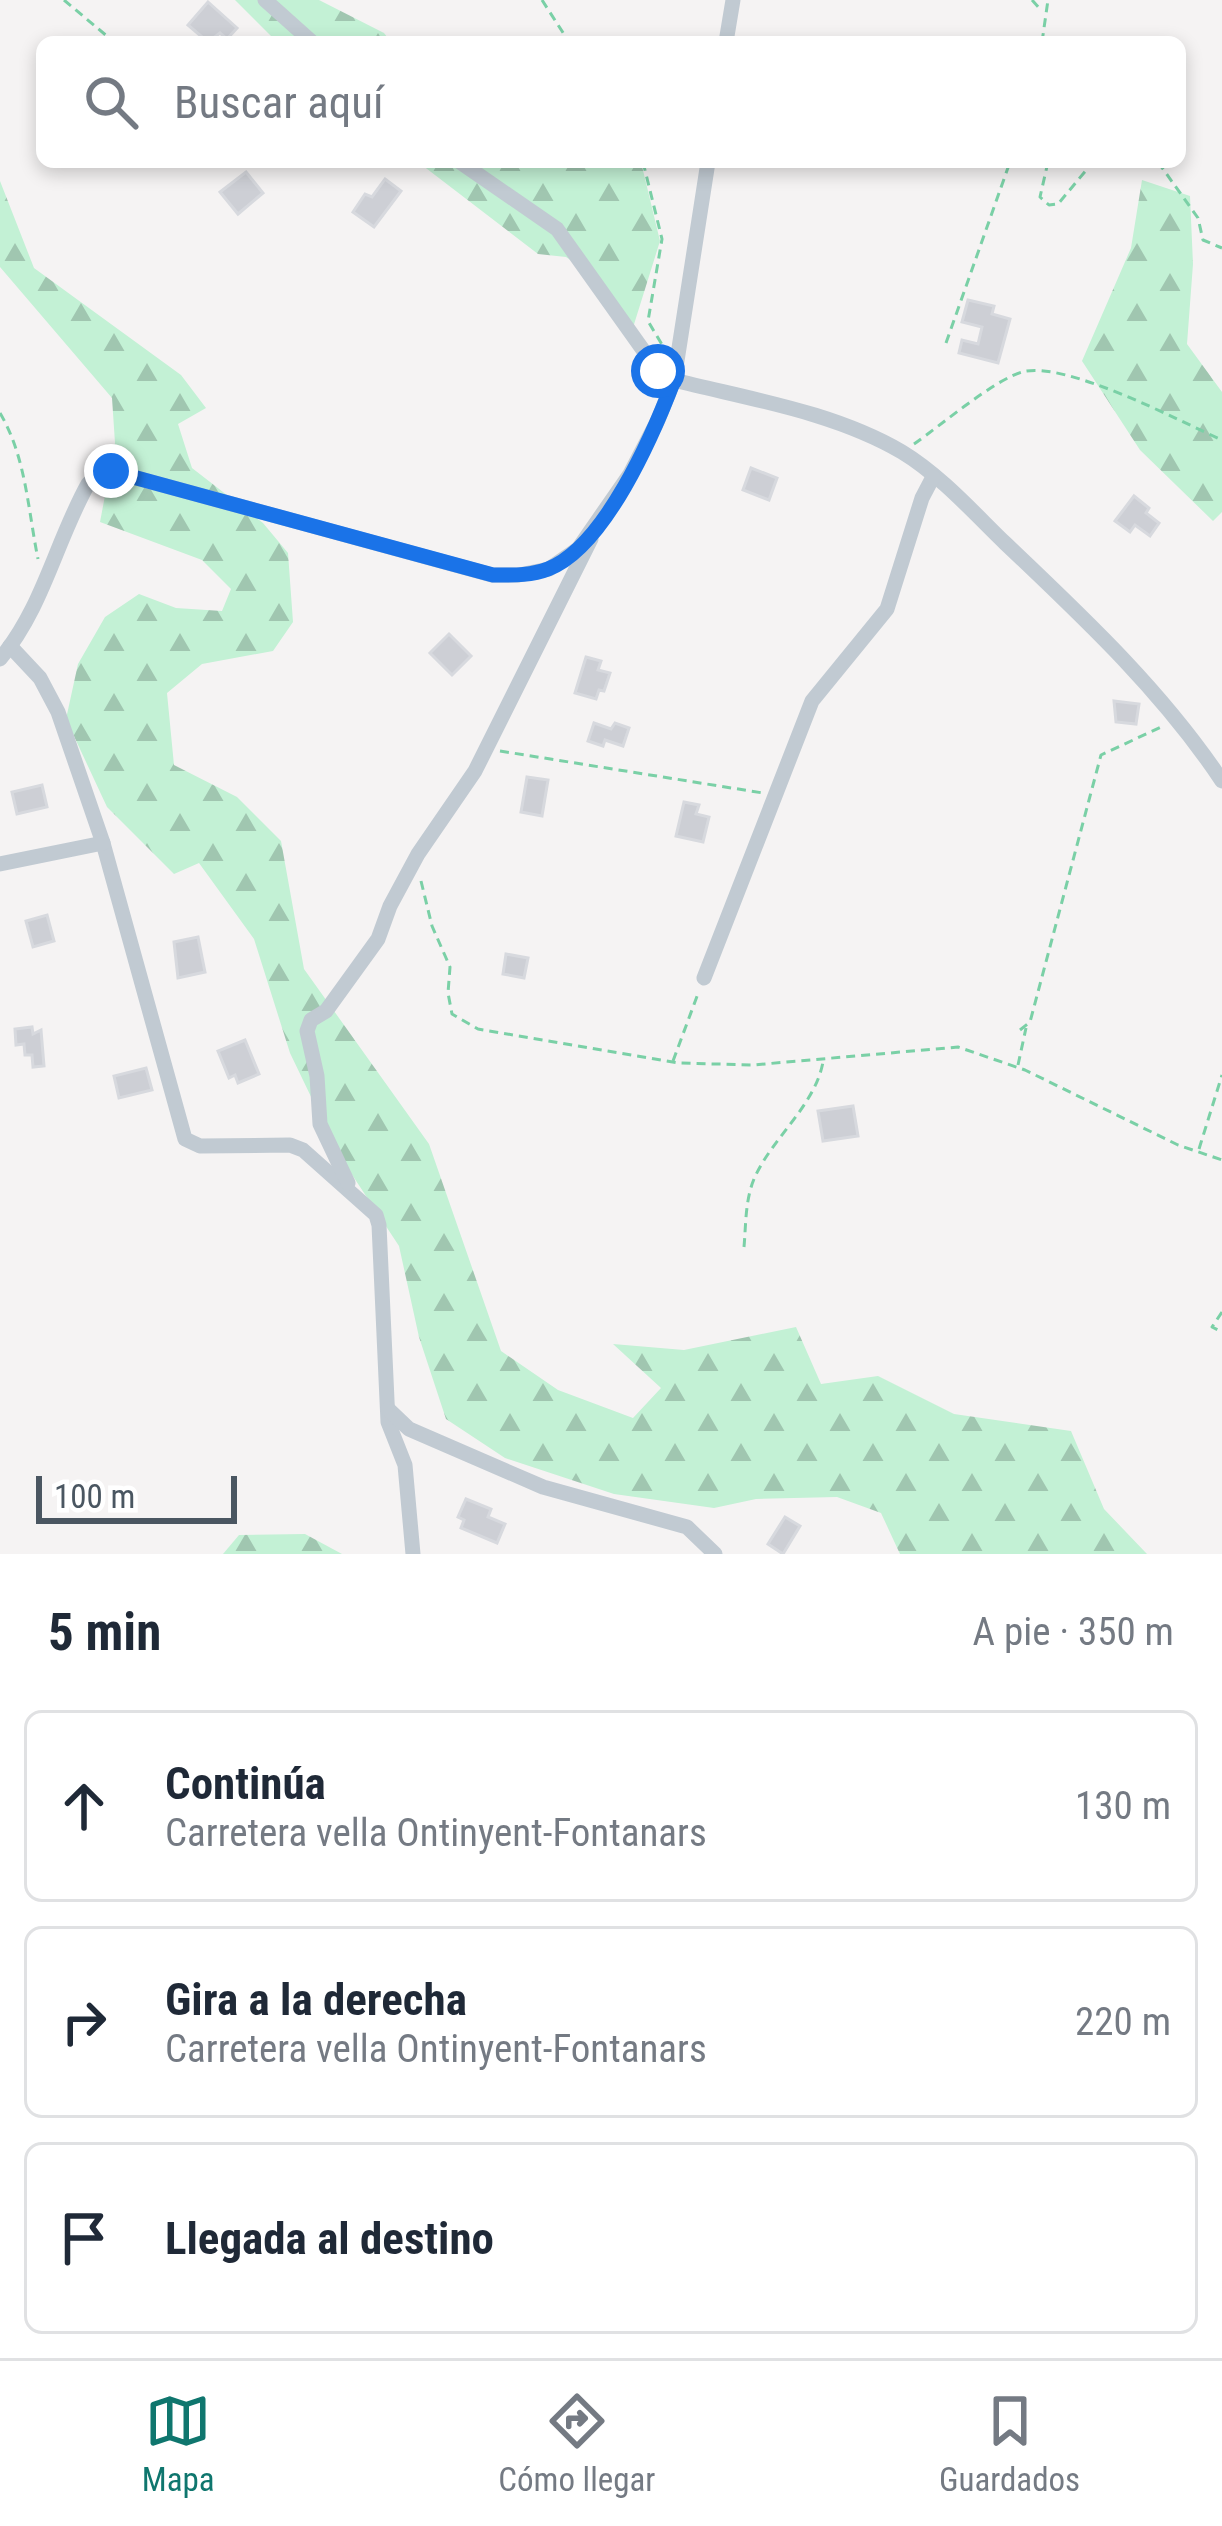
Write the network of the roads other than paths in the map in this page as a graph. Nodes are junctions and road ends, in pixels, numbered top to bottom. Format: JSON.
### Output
{"nodes":[{"id":1,"x":265,"y":0,"type":"edge"},
{"id":2,"x":733,"y":0,"type":"edge"},
{"id":3,"x":306,"y":36,"type":"edge"},
{"id":4,"x":727,"y":36,"type":"edge"},
{"id":5,"x":469,"y":168,"type":"edge"},
{"id":6,"x":707,"y":168,"type":"edge"},
{"id":7,"x":675,"y":371,"type":"junction"},
{"id":8,"x":933,"y":477,"type":"junction"},
{"id":9,"x":595,"y":529,"type":"junction"},
{"id":10,"x":5,"y":652,"type":"edge"},
{"id":11,"x":1222,"y":781,"type":"edge"},
{"id":12,"x":103,"y":843,"type":"junction"},
{"id":13,"x":0,"y":864,"type":"edge"},
{"id":14,"x":704,"y":978,"type":"road end"},
{"id":15,"x":352,"y":1192,"type":"junction"},
{"id":16,"x":386,"y":1407,"type":"junction"},
{"id":17,"x":413,"y":1554,"type":"edge"},
{"id":18,"x":715,"y":1554,"type":"edge"}],
"edges":[{"from":1,"to":3,"type":"street"},
{"from":2,"to":4,"type":"street"},
{"from":5,"to":7,"type":"street"},
{"from":6,"to":7,"type":"street"},
{"from":7,"to":8,"type":"street"},
{"from":7,"to":9,"type":"street"},
{"from":8,"to":11,"type":"street"},
{"from":8,"to":14,"type":"street"},
{"from":9,"to":10,"type":"street"},
{"from":9,"to":15,"type":"street"},
{"from":10,"to":12,"type":"street"},
{"from":12,"to":13,"type":"street"},
{"from":12,"to":15,"type":"street"},
{"from":15,"to":16,"type":"street"},
{"from":16,"to":17,"type":"street"},
{"from":16,"to":18,"type":"street"}]}
